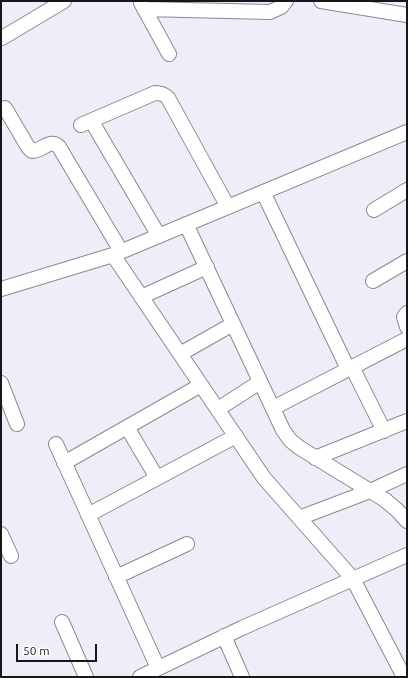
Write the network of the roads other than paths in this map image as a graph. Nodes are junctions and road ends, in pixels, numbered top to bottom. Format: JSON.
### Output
{"nodes":[{"id":1,"x":64,"y":1,"type":"edge"},
{"id":2,"x":286,"y":1,"type":"edge"},
{"id":3,"x":325,"y":1,"type":"edge"},
{"id":4,"x":142,"y":5,"type":"edge"},
{"id":5,"x":407,"y":15,"type":"edge"},
{"id":6,"x":2,"y":38,"type":"edge"},
{"id":7,"x":169,"y":54,"type":"dead end"},
{"id":8,"x":5,"y":108,"type":"dead end"},
{"id":9,"x":81,"y":125,"type":"dead end"},
{"id":10,"x":96,"y":127,"type":"dead end"},
{"id":11,"x":407,"y":132,"type":"edge"},
{"id":12,"x":407,"y":190,"type":"edge"},
{"id":13,"x":263,"y":192,"type":"junction"},
{"id":14,"x":228,"y":207,"type":"junction"},
{"id":15,"x":374,"y":210,"type":"dead end"},
{"id":16,"x":186,"y":224,"type":"junction"},
{"id":17,"x":159,"y":236,"type":"junction"},
{"id":18,"x":117,"y":253,"type":"junction"},
{"id":19,"x":407,"y":261,"type":"edge"},
{"id":20,"x":207,"y":267,"type":"junction"},
{"id":21,"x":373,"y":281,"type":"dead end"},
{"id":22,"x":1,"y":289,"type":"edge"},
{"id":23,"x":142,"y":297,"type":"junction"},
{"id":24,"x":407,"y":313,"type":"edge"},
{"id":25,"x":233,"y":324,"type":"junction"},
{"id":26,"x":407,"y":327,"type":"edge"},
{"id":27,"x":407,"y":339,"type":"edge"},
{"id":28,"x":180,"y":354,"type":"junction"},
{"id":29,"x":350,"y":368,"type":"junction"},
{"id":30,"x":260,"y":382,"type":"junction"},
{"id":31,"x":1,"y":383,"type":"edge"},
{"id":32,"x":201,"y":385,"type":"junction"},
{"id":33,"x":273,"y":408,"type":"junction"},
{"id":34,"x":218,"y":409,"type":"junction"},
{"id":35,"x":407,"y":421,"type":"edge"},
{"id":36,"x":17,"y":424,"type":"dead end"},
{"id":37,"x":127,"y":427,"type":"junction"},
{"id":38,"x":384,"y":430,"type":"junction"},
{"id":39,"x":236,"y":436,"type":"junction"},
{"id":40,"x":56,"y":444,"type":"dead end"},
{"id":41,"x":315,"y":458,"type":"junction"},
{"id":42,"x":64,"y":463,"type":"junction"},
{"id":43,"x":407,"y":474,"type":"edge"},
{"id":44,"x":157,"y":478,"type":"junction"},
{"id":45,"x":370,"y":491,"type":"junction"},
{"id":46,"x":88,"y":515,"type":"junction"},
{"id":47,"x":299,"y":518,"type":"junction"},
{"id":48,"x":407,"y":521,"type":"edge"},
{"id":49,"x":1,"y":534,"type":"edge"},
{"id":50,"x":187,"y":544,"type":"dead end"},
{"id":51,"x":407,"y":555,"type":"edge"},
{"id":52,"x":11,"y":556,"type":"dead end"},
{"id":53,"x":116,"y":577,"type":"junction"},
{"id":54,"x":353,"y":579,"type":"junction"},
{"id":55,"x":62,"y":622,"type":"dead end"},
{"id":56,"x":224,"y":636,"type":"junction"},
{"id":57,"x":403,"y":667,"type":"edge"},
{"id":58,"x":156,"y":672,"type":"edge"},
{"id":59,"x":86,"y":677,"type":"edge"},
{"id":60,"x":140,"y":677,"type":"edge"},
{"id":61,"x":242,"y":677,"type":"edge"}],
"edges":[{"from":1,"to":6,"type":"street"},
{"from":2,"to":4,"type":"street"},
{"from":3,"to":5,"type":"street"},
{"from":4,"to":7,"type":"street"},
{"from":8,"to":18,"type":"street"},
{"from":9,"to":14,"type":"street"},
{"from":10,"to":17,"type":"street"},
{"from":11,"to":13,"type":"street"},
{"from":12,"to":15,"type":"street"},
{"from":13,"to":14,"type":"street"},
{"from":13,"to":29,"type":"street"},
{"from":14,"to":16,"type":"street"},
{"from":16,"to":17,"type":"street"},
{"from":16,"to":20,"type":"street"},
{"from":17,"to":18,"type":"street"},
{"from":18,"to":22,"type":"street"},
{"from":18,"to":23,"type":"street"},
{"from":19,"to":21,"type":"street"},
{"from":20,"to":23,"type":"street"},
{"from":20,"to":25,"type":"street"},
{"from":23,"to":28,"type":"street"},
{"from":24,"to":26,"type":"street"},
{"from":25,"to":28,"type":"street"},
{"from":25,"to":30,"type":"street"},
{"from":27,"to":29,"type":"street"},
{"from":28,"to":32,"type":"street"},
{"from":29,"to":33,"type":"street"},
{"from":29,"to":38,"type":"street"},
{"from":30,"to":33,"type":"street"},
{"from":30,"to":34,"type":"street"},
{"from":31,"to":36,"type":"street"},
{"from":32,"to":34,"type":"street"},
{"from":32,"to":37,"type":"street"},
{"from":33,"to":41,"type":"street"},
{"from":34,"to":39,"type":"street"},
{"from":35,"to":38,"type":"street"},
{"from":37,"to":42,"type":"street"},
{"from":37,"to":44,"type":"street"},
{"from":38,"to":41,"type":"street"},
{"from":39,"to":44,"type":"street"},
{"from":39,"to":47,"type":"street"},
{"from":40,"to":42,"type":"street"},
{"from":41,"to":45,"type":"street"},
{"from":42,"to":46,"type":"street"},
{"from":43,"to":45,"type":"street"},
{"from":44,"to":46,"type":"street"},
{"from":45,"to":47,"type":"street"},
{"from":45,"to":48,"type":"street"},
{"from":46,"to":53,"type":"street"},
{"from":47,"to":54,"type":"street"},
{"from":49,"to":52,"type":"street"},
{"from":50,"to":53,"type":"street"},
{"from":51,"to":54,"type":"street"},
{"from":53,"to":58,"type":"street"},
{"from":54,"to":56,"type":"street"},
{"from":54,"to":57,"type":"street"},
{"from":55,"to":59,"type":"street"},
{"from":56,"to":58,"type":"street"},
{"from":56,"to":61,"type":"street"},
{"from":58,"to":60,"type":"street"}]}
